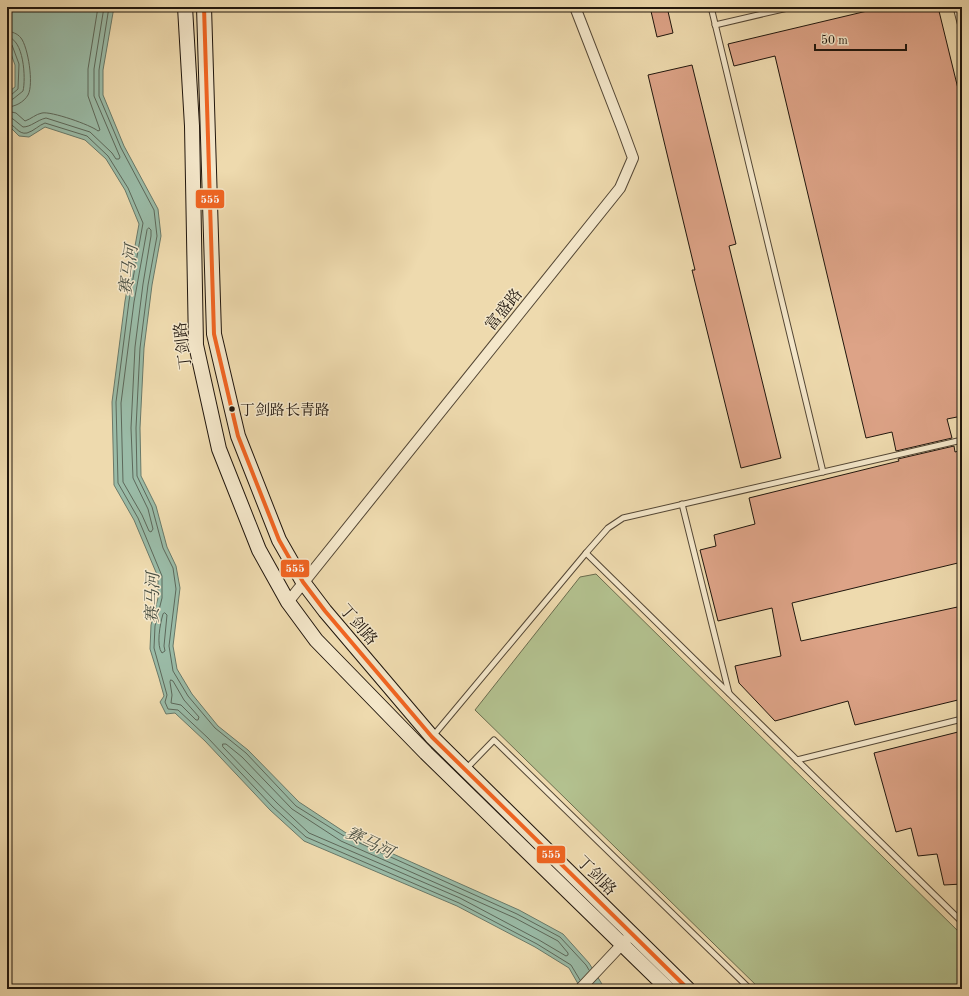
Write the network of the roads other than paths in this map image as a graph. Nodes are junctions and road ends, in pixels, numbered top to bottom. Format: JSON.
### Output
{"nodes":[{"id":1,"x":185,"y":7,"type":"edge"},
{"id":2,"x":204,"y":7,"type":"edge"},
{"id":3,"x":575,"y":7,"type":"edge"},
{"id":4,"x":711,"y":7,"type":"edge"},
{"id":5,"x":792,"y":7,"type":"edge"},
{"id":6,"x":956,"y":7,"type":"edge"},
{"id":7,"x":715,"y":25,"type":"junction"},
{"id":8,"x":962,"y":30,"type":"edge"},
{"id":9,"x":962,"y":440,"type":"edge"},
{"id":10,"x":823,"y":472,"type":"junction"},
{"id":11,"x":682,"y":504,"type":"junction"},
{"id":12,"x":586,"y":553,"type":"junction"},
{"id":13,"x":303,"y":582,"type":"junction"},
{"id":14,"x":288,"y":602,"type":"junction"},
{"id":15,"x":730,"y":694,"type":"junction"},
{"id":16,"x":962,"y":719,"type":"edge"},
{"id":17,"x":432,"y":737,"type":"junction"},
{"id":18,"x":797,"y":760,"type":"junction"},
{"id":19,"x":466,"y":770,"type":"junction"},
{"id":20,"x":962,"y":922,"type":"edge"},
{"id":21,"x":627,"y":939,"type":"junction"},
{"id":22,"x":580,"y":989,"type":"edge"},
{"id":23,"x":668,"y":989,"type":"edge"},
{"id":24,"x":688,"y":989,"type":"edge"},
{"id":25,"x":750,"y":989,"type":"edge"}],
"edges":[{"from":1,"to":14,"type":"main road","name":"丁剑路"},
{"from":2,"to":13,"type":"main road","name":"丁剑路"},
{"from":3,"to":13,"type":"street","name":"富盛路"},
{"from":4,"to":7,"type":"lane"},
{"from":5,"to":7,"type":"lane"},
{"from":6,"to":8,"type":"lane"},
{"from":7,"to":10,"type":"lane"},
{"from":9,"to":10,"type":"lane"},
{"from":10,"to":11,"type":"lane"},
{"from":11,"to":12,"type":"lane"},
{"from":11,"to":15,"type":"lane"},
{"from":12,"to":15,"type":"lane"},
{"from":12,"to":17,"type":"lane"},
{"from":13,"to":14,"type":"street","name":"富盛路"},
{"from":13,"to":17,"type":"main road","name":"丁剑路"},
{"from":14,"to":21,"type":"main road","name":"丁剑路"},
{"from":15,"to":18,"type":"lane"},
{"from":16,"to":18,"type":"lane"},
{"from":17,"to":19,"type":"main road","name":"丁剑路"},
{"from":18,"to":20,"type":"lane"},
{"from":19,"to":21,"type":"main road","name":"丁剑路"},
{"from":19,"to":25,"type":"lane"},
{"from":21,"to":22,"type":"street"},
{"from":21,"to":23,"type":"main road","name":"丁剑路"},
{"from":21,"to":24,"type":"main road","name":"丁剑路"}]}
